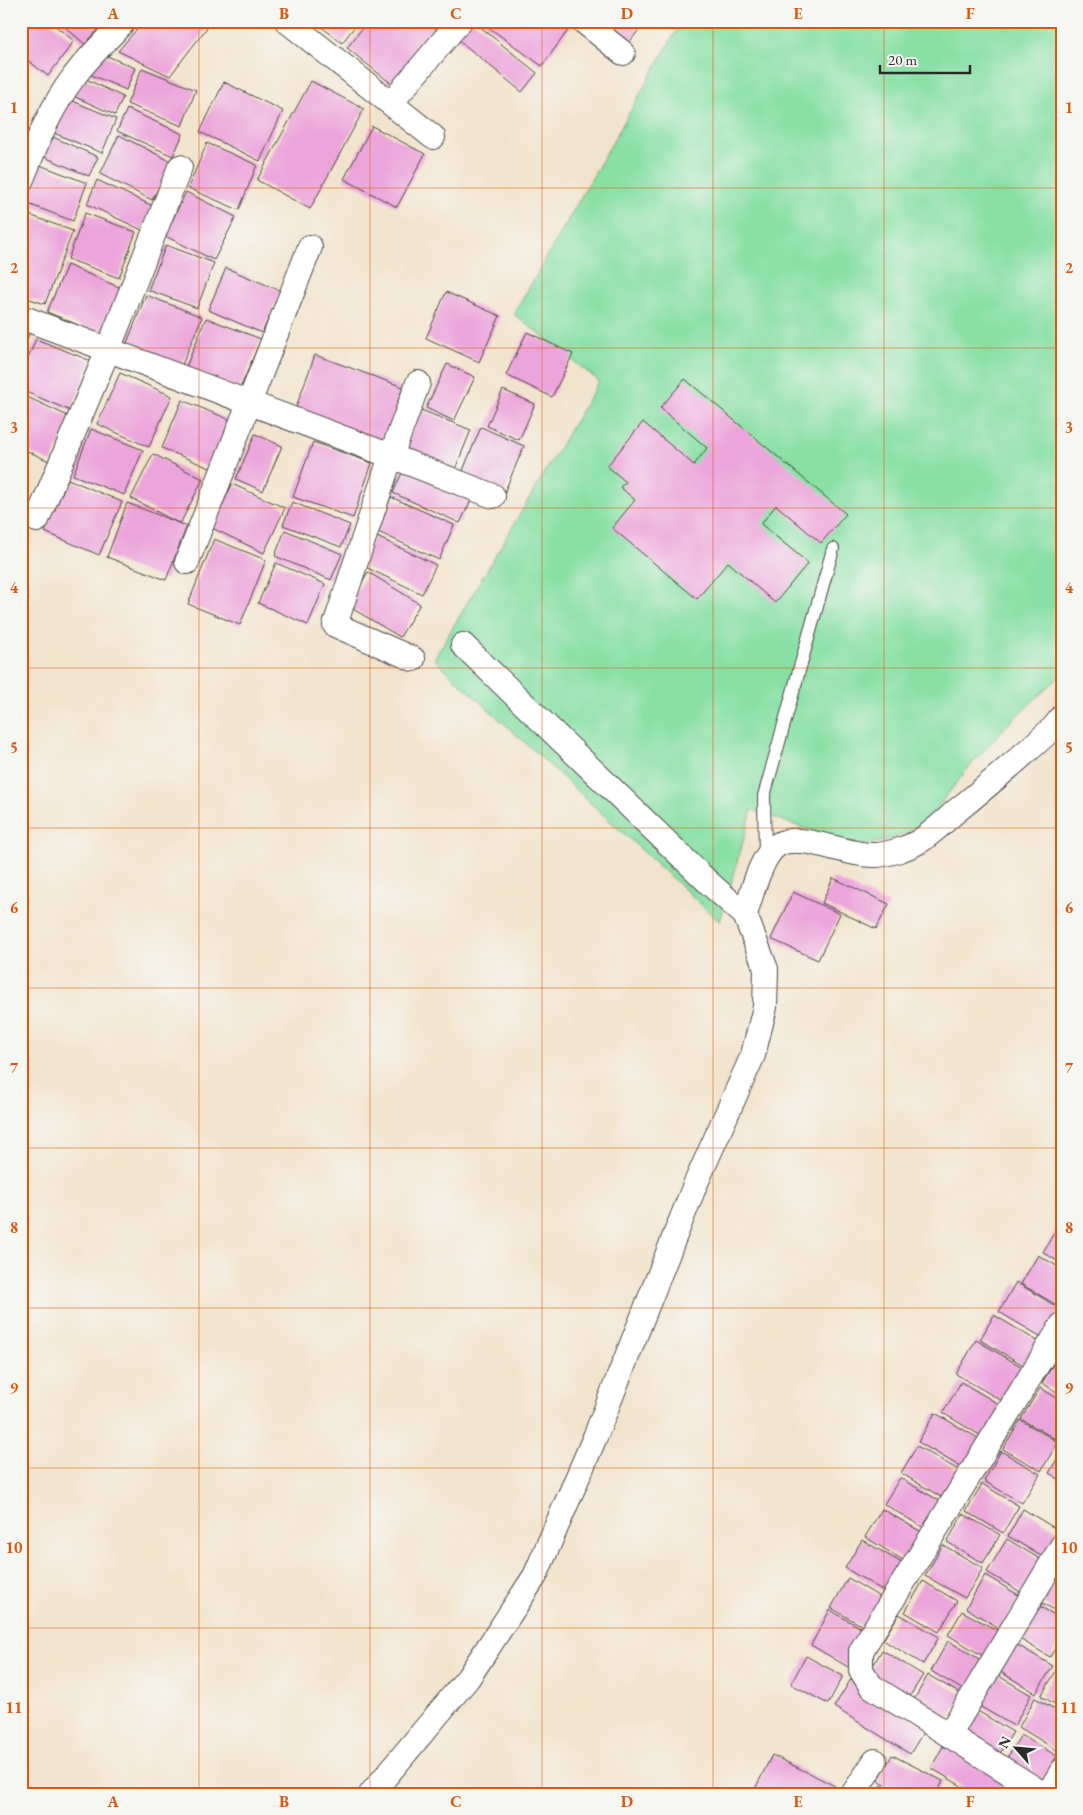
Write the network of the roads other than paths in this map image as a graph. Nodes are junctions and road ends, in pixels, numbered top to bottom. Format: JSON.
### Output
{"nodes":[{"id":1,"x":124,"y":21,"type":"edge"},
{"id":2,"x":288,"y":21,"type":"edge"},
{"id":3,"x":460,"y":21,"type":"edge"},
{"id":4,"x":583,"y":21,"type":"edge"},
{"id":5,"x":624,"y":53,"type":"dead end"},
{"id":6,"x":391,"y":103,"type":"junction"},
{"id":7,"x":434,"y":137,"type":"dead end"},
{"id":8,"x":180,"y":167,"type":"dead end"},
{"id":9,"x":21,"y":181,"type":"edge"},
{"id":10,"x":310,"y":247,"type":"dead end"},
{"id":11,"x":21,"y":317,"type":"edge"},
{"id":12,"x":108,"y":350,"type":"junction"},
{"id":13,"x":418,"y":383,"type":"dead end"},
{"id":14,"x":248,"y":402,"type":"junction"},
{"id":15,"x":391,"y":456,"type":"junction"},
{"id":16,"x":493,"y":496,"type":"dead end"},
{"id":17,"x":37,"y":520,"type":"dead end"},
{"id":18,"x":833,"y":549,"type":"dead end"},
{"id":19,"x":188,"y":562,"type":"dead end"},
{"id":20,"x":464,"y":645,"type":"dead end"},
{"id":21,"x":413,"y":659,"type":"dead end"},
{"id":22,"x":1062,"y":717,"type":"edge"},
{"id":23,"x":765,"y":860,"type":"junction"},
{"id":24,"x":745,"y":915,"type":"junction"},
{"id":25,"x":1062,"y":1325,"type":"edge"},
{"id":26,"x":1062,"y":1546,"type":"edge"},
{"id":27,"x":949,"y":1735,"type":"junction"},
{"id":28,"x":875,"y":1761,"type":"dead end"},
{"id":29,"x":1062,"y":1771,"type":"edge"},
{"id":30,"x":371,"y":1794,"type":"edge"},
{"id":31,"x":853,"y":1794,"type":"edge"},
{"id":32,"x":1043,"y":1794,"type":"edge"},
{"id":33,"x":1048,"y":1794,"type":"edge"}],
"edges":[{"from":1,"to":9,"type":"street"},
{"from":2,"to":6,"type":"street"},
{"from":3,"to":6,"type":"street"},
{"from":4,"to":5,"type":"street"},
{"from":6,"to":7,"type":"street"},
{"from":8,"to":12,"type":"street"},
{"from":10,"to":14,"type":"street"},
{"from":11,"to":12,"type":"street"},
{"from":12,"to":14,"type":"street"},
{"from":12,"to":17,"type":"street"},
{"from":13,"to":15,"type":"street"},
{"from":14,"to":15,"type":"street"},
{"from":14,"to":19,"type":"street"},
{"from":15,"to":16,"type":"street"},
{"from":15,"to":21,"type":"street"},
{"from":18,"to":23,"type":"lane"},
{"from":20,"to":24,"type":"street"},
{"from":22,"to":23,"type":"street"},
{"from":23,"to":24,"type":"street"},
{"from":24,"to":30,"type":"street"},
{"from":25,"to":27,"type":"street"},
{"from":26,"to":27,"type":"street"},
{"from":27,"to":32,"type":"street"},
{"from":28,"to":31,"type":"street"},
{"from":29,"to":33,"type":"street"}]}
